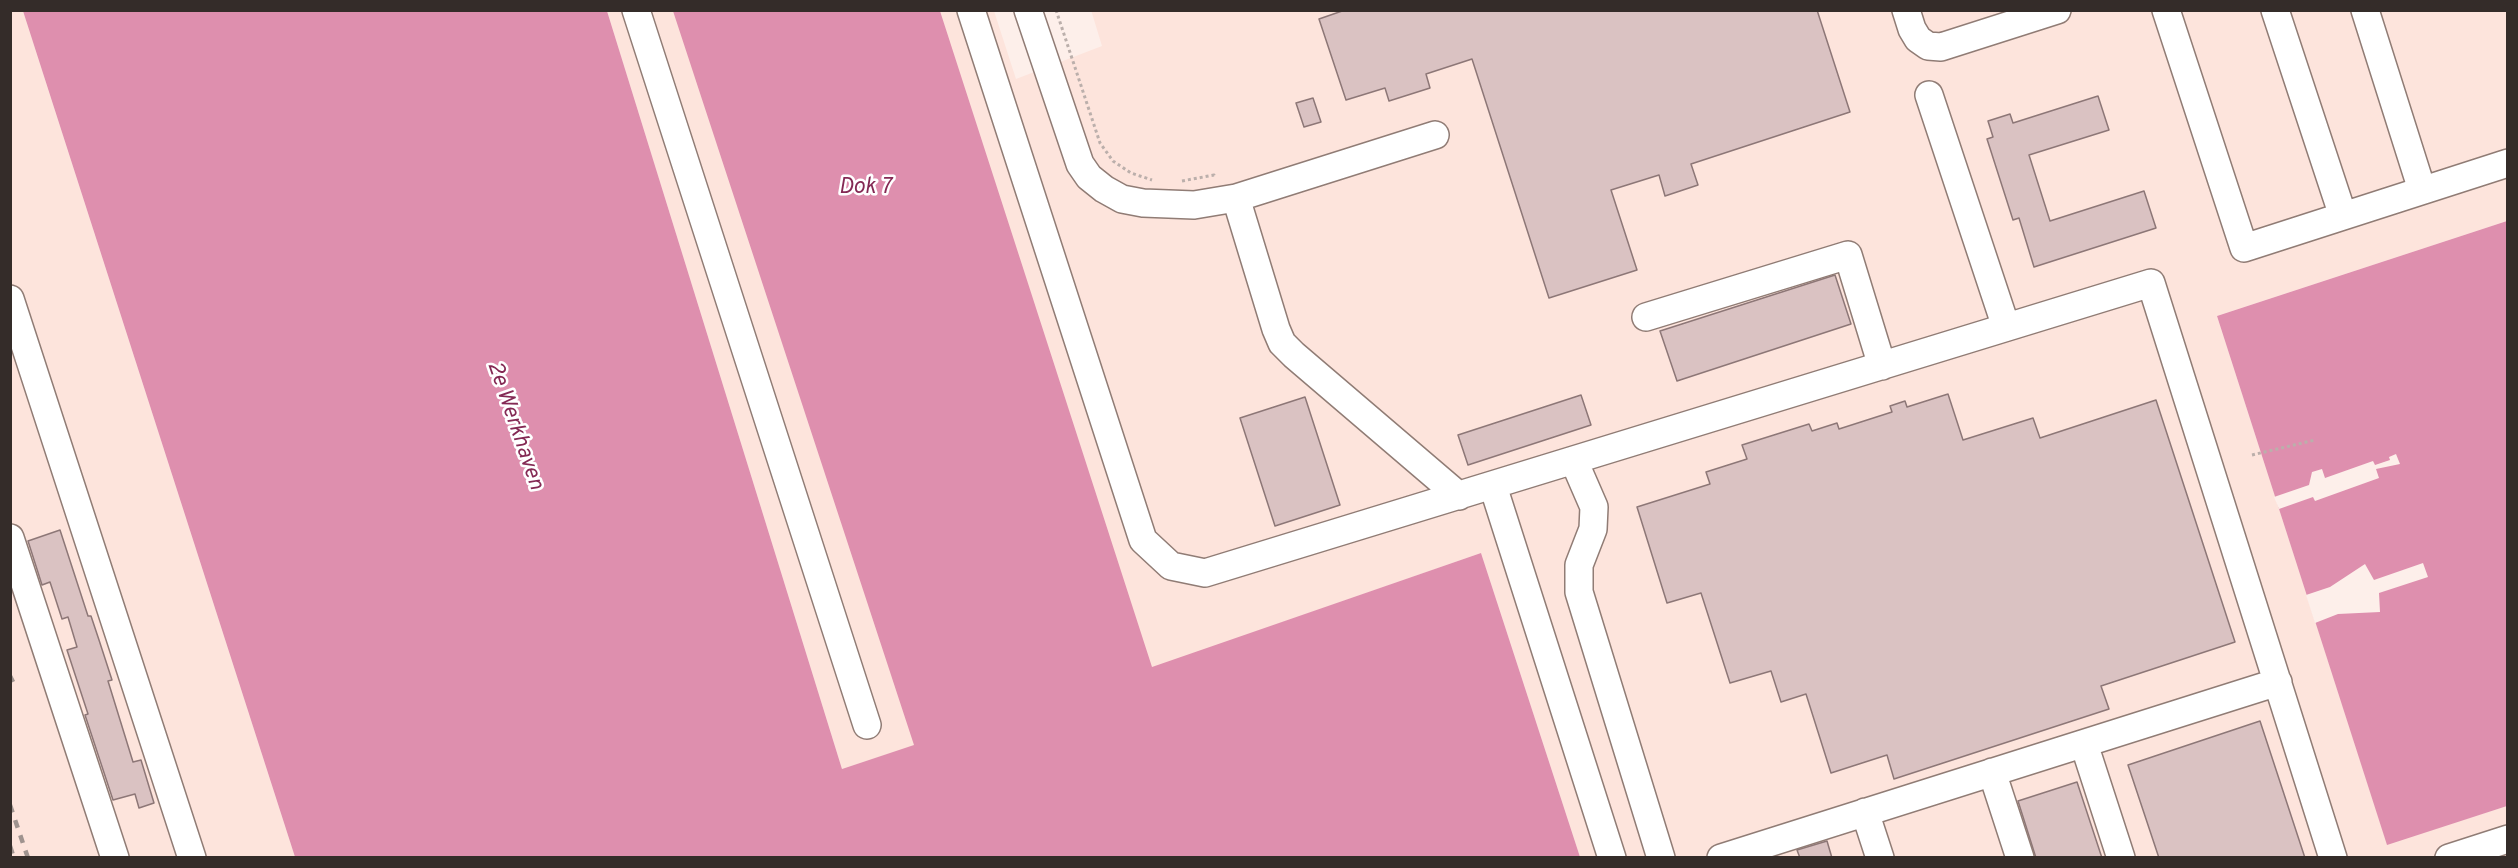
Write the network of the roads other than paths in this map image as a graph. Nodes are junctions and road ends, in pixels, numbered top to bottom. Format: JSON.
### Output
{"nodes":[{"id":1,"x":636,"y":10,"type":"edge"},
{"id":2,"x":971,"y":10,"type":"edge"},
{"id":3,"x":1028,"y":10,"type":"edge"},
{"id":4,"x":1906,"y":10,"type":"edge"},
{"id":5,"x":2057,"y":10,"type":"edge"},
{"id":6,"x":2166,"y":10,"type":"edge"},
{"id":7,"x":2275,"y":10,"type":"edge"},
{"id":8,"x":2365,"y":10,"type":"edge"},
{"id":9,"x":1929,"y":95,"type":"dead end"},
{"id":10,"x":1435,"y":135,"type":"dead end"},
{"id":11,"x":2508,"y":163,"type":"edge"},
{"id":12,"x":2422,"y":190,"type":"junction"},
{"id":13,"x":1228,"y":200,"type":"junction"},
{"id":14,"x":2343,"y":216,"type":"junction"},
{"id":15,"x":10,"y":299,"type":"edge"},
{"id":16,"x":1646,"y":317,"type":"dead end"},
{"id":17,"x":2006,"y":327,"type":"junction"},
{"id":18,"x":1882,"y":366,"type":"junction"},
{"id":19,"x":1574,"y":461,"type":"junction"},
{"id":20,"x":1493,"y":486,"type":"junction"},
{"id":21,"x":1460,"y":496,"type":"junction"},
{"id":22,"x":10,"y":538,"type":"edge"},
{"id":23,"x":2278,"y":682,"type":"junction"},
{"id":24,"x":867,"y":725,"type":"dead end"},
{"id":25,"x":2084,"y":744,"type":"junction"},
{"id":26,"x":1992,"y":772,"type":"junction"},
{"id":27,"x":1865,"y":812,"type":"junction"},
{"id":28,"x":2508,"y":839,"type":"edge"},
{"id":29,"x":1785,"y":848,"type":"edge"},
{"id":30,"x":116,"y":858,"type":"edge"},
{"id":31,"x":192,"y":858,"type":"edge"},
{"id":32,"x":1612,"y":858,"type":"edge"},
{"id":33,"x":1661,"y":858,"type":"edge"},
{"id":34,"x":1721,"y":858,"type":"edge"},
{"id":35,"x":1880,"y":858,"type":"edge"},
{"id":36,"x":2020,"y":858,"type":"edge"},
{"id":37,"x":2121,"y":858,"type":"edge"},
{"id":38,"x":2333,"y":858,"type":"edge"},
{"id":39,"x":2449,"y":858,"type":"edge"}],
"edges":[{"from":1,"to":24,"type":"lane"},
{"from":2,"to":21,"type":"lane"},
{"from":3,"to":13,"type":"lane"},
{"from":4,"to":5,"type":"lane"},
{"from":6,"to":14,"type":"lane"},
{"from":7,"to":14,"type":"lane"},
{"from":8,"to":12,"type":"lane"},
{"from":9,"to":17,"type":"lane"},
{"from":10,"to":13,"type":"lane"},
{"from":11,"to":12,"type":"lane"},
{"from":12,"to":14,"type":"lane"},
{"from":13,"to":21,"type":"lane"},
{"from":15,"to":31,"type":"lane"},
{"from":16,"to":18,"type":"lane"},
{"from":17,"to":18,"type":"lane"},
{"from":17,"to":23,"type":"lane"},
{"from":18,"to":19,"type":"lane"},
{"from":19,"to":20,"type":"lane"},
{"from":19,"to":33,"type":"lane"},
{"from":20,"to":21,"type":"lane"},
{"from":20,"to":32,"type":"lane"},
{"from":22,"to":30,"type":"lane"},
{"from":23,"to":25,"type":"lane"},
{"from":23,"to":38,"type":"lane"},
{"from":25,"to":26,"type":"lane"},
{"from":25,"to":37,"type":"lane"},
{"from":26,"to":27,"type":"lane"},
{"from":26,"to":36,"type":"lane"},
{"from":27,"to":29,"type":"lane"},
{"from":27,"to":35,"type":"lane"},
{"from":28,"to":39,"type":"lane"},
{"from":29,"to":34,"type":"lane"}]}
